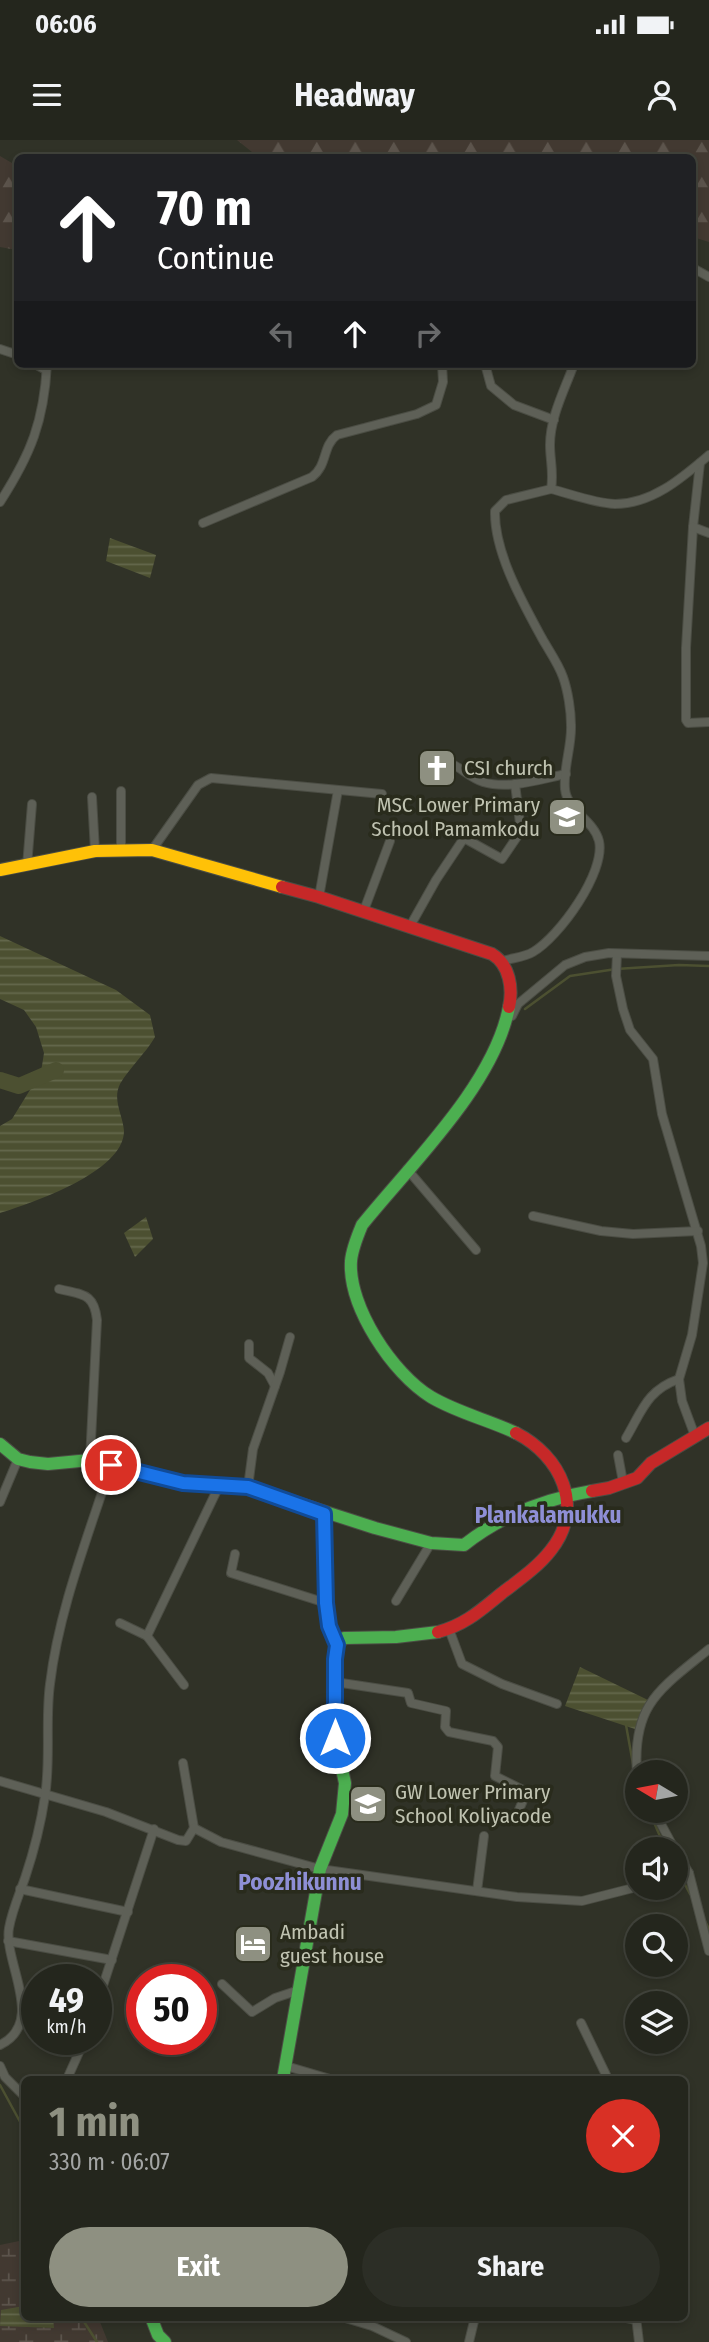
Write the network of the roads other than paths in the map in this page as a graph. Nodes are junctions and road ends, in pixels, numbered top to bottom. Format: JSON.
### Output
{"nodes":[{"id":1,"x":47,"y":368,"type":"edge"},
{"id":2,"x":442,"y":368,"type":"edge"},
{"id":3,"x":486,"y":368,"type":"edge"},
{"id":4,"x":573,"y":368,"type":"edge"},
{"id":5,"x":554,"y":420,"type":"junction"},
{"id":6,"x":709,"y":455,"type":"edge"},
{"id":7,"x":700,"y":463,"type":"junction"},
{"id":8,"x":551,"y":489,"type":"junction"},
{"id":9,"x":0,"y":502,"type":"edge"},
{"id":10,"x":203,"y":523,"type":"dead end"},
{"id":11,"x":693,"y":527,"type":"junction"},
{"id":12,"x":709,"y":533,"type":"edge"},
{"id":13,"x":709,"y":722,"type":"edge"},
{"id":14,"x":454,"y":765,"type":"dead end"},
{"id":15,"x":566,"y":774,"type":"junction"},
{"id":16,"x":515,"y":784,"type":"junction"},
{"id":17,"x":338,"y":790,"type":"junction"},
{"id":18,"x":121,"y":791,"type":"dead end"},
{"id":19,"x":382,"y":794,"type":"dead end"},
{"id":20,"x":92,"y":797,"type":"dead end"},
{"id":21,"x":32,"y":804,"type":"dead end"},
{"id":22,"x":390,"y":841,"type":"dead end"},
{"id":23,"x":121,"y":850,"type":"junction"},
{"id":24,"x":152,"y":850,"type":"junction"},
{"id":25,"x":95,"y":851,"type":"junction"},
{"id":26,"x":27,"y":866,"type":"junction"},
{"id":27,"x":0,"y":870,"type":"edge"},
{"id":28,"x":319,"y":897,"type":"junction"},
{"id":29,"x":363,"y":912,"type":"junction"},
{"id":30,"x":409,"y":928,"type":"junction"},
{"id":31,"x":617,"y":954,"type":"junction"},
{"id":32,"x":709,"y":956,"type":"edge"},
{"id":33,"x":503,"y":961,"type":"junction"},
{"id":34,"x":508,"y":1023,"type":"junction"},
{"id":35,"x":407,"y":1169,"type":"junction"},
{"id":36,"x":533,"y":1216,"type":"dead end"},
{"id":37,"x":698,"y":1231,"type":"junction"},
{"id":38,"x":705,"y":1246,"type":"edge"},
{"id":39,"x":476,"y":1250,"type":"dead end"},
{"id":40,"x":59,"y":1289,"type":"dead end"},
{"id":41,"x":290,"y":1337,"type":"dead end"},
{"id":42,"x":249,"y":1344,"type":"dead end"},
{"id":43,"x":679,"y":1379,"type":"junction"},
{"id":44,"x":275,"y":1386,"type":"junction"},
{"id":45,"x":709,"y":1428,"type":"edge"},
{"id":46,"x":695,"y":1436,"type":"junction"},
{"id":47,"x":626,"y":1438,"type":"dead end"},
{"id":48,"x":0,"y":1444,"type":"edge"},
{"id":49,"x":618,"y":1455,"type":"dead end"},
{"id":50,"x":18,"y":1459,"type":"junction"},
{"id":51,"x":90,"y":1460,"type":"junction"},
{"id":52,"x":111,"y":1465,"type":"junction"},
{"id":53,"x":623,"y":1482,"type":"junction"},
{"id":54,"x":219,"y":1486,"type":"junction"},
{"id":55,"x":248,"y":1487,"type":"junction"},
{"id":56,"x":566,"y":1495,"type":"junction"},
{"id":57,"x":0,"y":1502,"type":"edge"},
{"id":58,"x":324,"y":1514,"type":"junction"},
{"id":59,"x":431,"y":1543,"type":"junction"},
{"id":60,"x":235,"y":1554,"type":"dead end"},
{"id":61,"x":396,"y":1601,"type":"dead end"},
{"id":62,"x":326,"y":1603,"type":"junction"},
{"id":63,"x":120,"y":1623,"type":"dead end"},
{"id":64,"x":449,"y":1629,"type":"junction"},
{"id":65,"x":148,"y":1636,"type":"junction"},
{"id":66,"x":337,"y":1645,"type":"junction"},
{"id":67,"x":709,"y":1649,"type":"edge"},
{"id":68,"x":335,"y":1682,"type":"junction"},
{"id":69,"x":184,"y":1685,"type":"dead end"},
{"id":70,"x":557,"y":1704,"type":"dead end"},
{"id":71,"x":636,"y":1760,"type":"edge"},
{"id":72,"x":183,"y":1763,"type":"dead end"},
{"id":73,"x":0,"y":1781,"type":"edge"},
{"id":74,"x":46,"y":1794,"type":"junction"},
{"id":75,"x":518,"y":1812,"type":"dead end"},
{"id":76,"x":194,"y":1828,"type":"junction"},
{"id":77,"x":154,"y":1829,"type":"junction"},
{"id":78,"x":484,"y":1836,"type":"dead end"},
{"id":79,"x":320,"y":1869,"type":"junction"},
{"id":80,"x":689,"y":1873,"type":"edge"},
{"id":81,"x":20,"y":1889,"type":"junction"},
{"id":82,"x":625,"y":1890,"type":"edge"},
{"id":83,"x":477,"y":1891,"type":"junction"},
{"id":84,"x":128,"y":1912,"type":"junction"},
{"id":85,"x":704,"y":1922,"type":"edge"},
{"id":86,"x":8,"y":1941,"type":"junction"},
{"id":87,"x":709,"y":1951,"type":"edge"},
{"id":88,"x":112,"y":1961,"type":"junction"},
{"id":89,"x":111,"y":1964,"type":"edge"},
{"id":90,"x":222,"y":1984,"type":"dead end"},
{"id":91,"x":299,"y":1990,"type":"junction"},
{"id":92,"x":582,"y":2023,"type":"dead end"},
{"id":93,"x":0,"y":2045,"type":"edge"},
{"id":94,"x":78,"y":2055,"type":"edge"},
{"id":95,"x":0,"y":2066,"type":"edge"},
{"id":96,"x":285,"y":2073,"type":"edge"},
{"id":97,"x":68,"y":2076,"type":"edge"},
{"id":98,"x":308,"y":2076,"type":"edge"},
{"id":99,"x":607,"y":2076,"type":"edge"},
{"id":100,"x":21,"y":2092,"type":"edge"},
{"id":101,"x":153,"y":2321,"type":"edge"},
{"id":102,"x":355,"y":2321,"type":"edge"},
{"id":103,"x":474,"y":2321,"type":"edge"},
{"id":104,"x":636,"y":2321,"type":"edge"},
{"id":105,"x":165,"y":2342,"type":"edge"},
{"id":106,"x":406,"y":2342,"type":"edge"},
{"id":107,"x":469,"y":2342,"type":"edge"},
{"id":108,"x":639,"y":2342,"type":"edge"}],
"edges":[{"from":1,"to":9,"type":"street"},
{"from":2,"to":10,"type":"street"},
{"from":3,"to":5,"type":"street"},
{"from":4,"to":5,"type":"street"},
{"from":5,"to":8,"type":"street"},
{"from":6,"to":7,"type":"street"},
{"from":7,"to":8,"type":"street"},
{"from":7,"to":11,"type":"street"},
{"from":8,"to":15,"type":"street"},
{"from":11,"to":12,"type":"street"},
{"from":11,"to":13,"type":"street"},
{"from":14,"to":16,"type":"street"},
{"from":15,"to":16,"type":"street"},
{"from":15,"to":33,"type":"street"},
{"from":16,"to":30,"type":"street"},
{"from":17,"to":19,"type":"street"},
{"from":17,"to":24,"type":"street"},
{"from":17,"to":28,"type":"street"},
{"from":18,"to":23,"type":"street"},
{"from":20,"to":25,"type":"street"},
{"from":21,"to":26,"type":"street"},
{"from":22,"to":29,"type":"street"},
{"from":23,"to":24,"type":"main road"},
{"from":23,"to":25,"type":"main road"},
{"from":24,"to":28,"type":"main road"},
{"from":25,"to":26,"type":"main road"},
{"from":26,"to":27,"type":"main road"},
{"from":28,"to":29,"type":"main road"},
{"from":29,"to":30,"type":"main road"},
{"from":30,"to":33,"type":"main road"},
{"from":31,"to":32,"type":"street"},
{"from":31,"to":34,"type":"street"},
{"from":31,"to":37,"type":"street"},
{"from":33,"to":34,"type":"main road"},
{"from":34,"to":35,"type":"main road"},
{"from":35,"to":39,"type":"street"},
{"from":35,"to":56,"type":"main road"},
{"from":36,"to":37,"type":"street"},
{"from":37,"to":38,"type":"street"},
{"from":38,"to":43,"type":"street"},
{"from":40,"to":51,"type":"street"},
{"from":41,"to":44,"type":"street"},
{"from":42,"to":44,"type":"street"},
{"from":43,"to":46,"type":"street"},
{"from":43,"to":47,"type":"street"},
{"from":44,"to":55,"type":"street"},
{"from":45,"to":46,"type":"main road"},
{"from":46,"to":53,"type":"main road"},
{"from":48,"to":50,"type":"main road"},
{"from":49,"to":53,"type":"street"},
{"from":50,"to":51,"type":"main road"},
{"from":50,"to":57,"type":"street"},
{"from":51,"to":52,"type":"main road"},
{"from":52,"to":54,"type":"main road"},
{"from":52,"to":74,"type":"street"},
{"from":53,"to":56,"type":"main road"},
{"from":54,"to":55,"type":"main road"},
{"from":54,"to":65,"type":"street"},
{"from":55,"to":58,"type":"main road"},
{"from":56,"to":59,"type":"main road"},
{"from":56,"to":64,"type":"main road"},
{"from":58,"to":59,"type":"main road"},
{"from":58,"to":62,"type":"street"},
{"from":59,"to":61,"type":"street"},
{"from":60,"to":62,"type":"street"},
{"from":62,"to":66,"type":"street"},
{"from":63,"to":65,"type":"street"},
{"from":64,"to":66,"type":"main road"},
{"from":64,"to":70,"type":"street"},
{"from":65,"to":69,"type":"street"},
{"from":66,"to":68,"type":"main road"},
{"from":67,"to":71,"type":"street"},
{"from":68,"to":75,"type":"street"},
{"from":68,"to":79,"type":"main road"},
{"from":72,"to":76,"type":"street"},
{"from":73,"to":74,"type":"street"},
{"from":74,"to":77,"type":"street"},
{"from":74,"to":81,"type":"street"},
{"from":76,"to":77,"type":"street"},
{"from":76,"to":79,"type":"street"},
{"from":77,"to":84,"type":"street"},
{"from":78,"to":83,"type":"street"},
{"from":79,"to":83,"type":"street"},
{"from":79,"to":91,"type":"main road"},
{"from":80,"to":85,"type":"street"},
{"from":81,"to":84,"type":"street"},
{"from":81,"to":86,"type":"street"},
{"from":82,"to":83,"type":"street"},
{"from":84,"to":88,"type":"street"},
{"from":85,"to":87,"type":"street"},
{"from":86,"to":88,"type":"street"},
{"from":86,"to":93,"type":"street"},
{"from":88,"to":89,"type":"street"},
{"from":90,"to":91,"type":"street"},
{"from":91,"to":96,"type":"main road"},
{"from":92,"to":99,"type":"street"},
{"from":94,"to":97,"type":"street"},
{"from":95,"to":100,"type":"street"},
{"from":96,"to":98,"type":"street"},
{"from":101,"to":105,"type":"main road"},
{"from":102,"to":106,"type":"street"},
{"from":103,"to":107,"type":"street"},
{"from":104,"to":108,"type":"street"}]}
